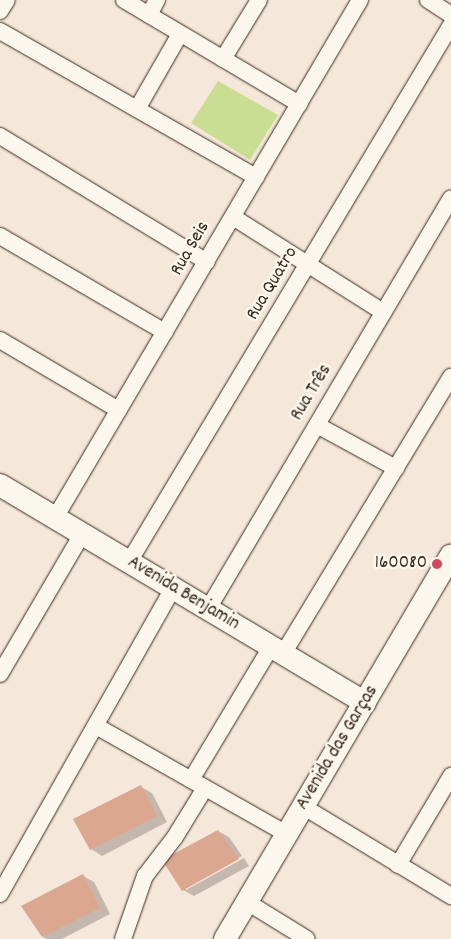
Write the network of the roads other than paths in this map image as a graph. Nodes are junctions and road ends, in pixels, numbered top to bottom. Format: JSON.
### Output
{"nodes":[{"id":1,"x":7,"y":0,"type":"edge"},
{"id":2,"x":124,"y":0,"type":"edge"},
{"id":3,"x":158,"y":0,"type":"edge"},
{"id":4,"x":259,"y":0,"type":"edge"},
{"id":5,"x":360,"y":0,"type":"edge"},
{"id":6,"x":428,"y":0,"type":"edge"},
{"id":7,"x":0,"y":11,"type":"edge"},
{"id":8,"x":149,"y":15,"type":"junction"},
{"id":9,"x":451,"y":15,"type":"edge"},
{"id":10,"x":451,"y":25,"type":"edge"},
{"id":11,"x":0,"y":31,"type":"edge"},
{"id":12,"x":180,"y":34,"type":"junction"},
{"id":13,"x":223,"y":59,"type":"junction"},
{"id":14,"x":299,"y":104,"type":"junction"},
{"id":15,"x":137,"y":109,"type":"junction"},
{"id":16,"x":0,"y":136,"type":"edge"},
{"id":17,"x":256,"y":177,"type":"junction"},
{"id":18,"x":451,"y":198,"type":"edge"},
{"id":19,"x":233,"y":217,"type":"junction"},
{"id":20,"x":0,"y":236,"type":"edge"},
{"id":21,"x":207,"y":262,"type":"junction"},
{"id":22,"x":307,"y":265,"type":"junction"},
{"id":23,"x":383,"y":312,"type":"junction"},
{"id":24,"x":165,"y":332,"type":"junction"},
{"id":25,"x":0,"y":340,"type":"edge"},
{"id":26,"x":451,"y":377,"type":"edge"},
{"id":27,"x":445,"y":400,"type":"edge"},
{"id":28,"x":119,"y":410,"type":"junction"},
{"id":29,"x":317,"y":424,"type":"junction"},
{"id":30,"x":396,"y":468,"type":"junction"},
{"id":31,"x":0,"y":485,"type":"edge"},
{"id":32,"x":56,"y":518,"type":"junction"},
{"id":33,"x":82,"y":534,"type":"junction"},
{"id":34,"x":451,"y":556,"type":"edge"},
{"id":35,"x":129,"y":562,"type":"junction"},
{"id":36,"x":174,"y":588,"type":"junction"},
{"id":37,"x":208,"y":609,"type":"junction"},
{"id":38,"x":277,"y":650,"type":"junction"},
{"id":39,"x":0,"y":674,"type":"edge"},
{"id":40,"x":365,"y":703,"type":"junction"},
{"id":41,"x":96,"y":726,"type":"junction"},
{"id":42,"x":451,"y":776,"type":"edge"},
{"id":43,"x":198,"y":784,"type":"junction"},
{"id":44,"x":304,"y":807,"type":"junction"},
{"id":45,"x":287,"y":834,"type":"junction"},
{"id":46,"x":398,"y":865,"type":"junction"},
{"id":47,"x":2,"y":885,"type":"edge"},
{"id":48,"x":451,"y":896,"type":"edge"},
{"id":49,"x":247,"y":902,"type":"junction"},
{"id":50,"x":123,"y":939,"type":"edge"},
{"id":51,"x":225,"y":939,"type":"edge"},
{"id":52,"x":308,"y":939,"type":"edge"}],
"edges":[{"from":1,"to":7,"type":"street"},
{"from":2,"to":8,"type":"street"},
{"from":3,"to":8,"type":"street"},
{"from":4,"to":13,"type":"street"},
{"from":5,"to":14,"type":"street","name":"Rua Seis"},
{"from":6,"to":9,"type":"street"},
{"from":8,"to":12,"type":"street"},
{"from":10,"to":22,"type":"street","name":"Rua Quatro"},
{"from":11,"to":15,"type":"street"},
{"from":12,"to":13,"type":"street"},
{"from":12,"to":15,"type":"street"},
{"from":13,"to":14,"type":"street"},
{"from":14,"to":17,"type":"street","name":"Rua Seis"},
{"from":15,"to":17,"type":"street"},
{"from":16,"to":21,"type":"street"},
{"from":17,"to":19,"type":"street","name":"Rua Seis"},
{"from":18,"to":23,"type":"street","name":"Rua Três"},
{"from":19,"to":21,"type":"street","name":"Rua Seis"},
{"from":19,"to":22,"type":"street"},
{"from":20,"to":24,"type":"street"},
{"from":21,"to":24,"type":"street","name":"Rua Seis"},
{"from":22,"to":23,"type":"street"},
{"from":22,"to":35,"type":"street","name":"Rua Quatro"},
{"from":23,"to":29,"type":"street","name":"Rua Três"},
{"from":24,"to":28,"type":"street","name":"Rua Seis"},
{"from":25,"to":28,"type":"street"},
{"from":26,"to":27,"type":"street"},
{"from":27,"to":30,"type":"street"},
{"from":28,"to":32,"type":"street","name":"Rua Seis"},
{"from":29,"to":30,"type":"street"},
{"from":29,"to":37,"type":"street","name":"Rua Três"},
{"from":30,"to":38,"type":"street"},
{"from":31,"to":32,"type":"main road","name":"Avenida Benjamin"},
{"from":32,"to":33,"type":"main road","name":"Avenida Benjamin"},
{"from":33,"to":35,"type":"main road","name":"Avenida Benjamin"},
{"from":33,"to":39,"type":"street"},
{"from":34,"to":40,"type":"main road","name":"Avenida das Garças"},
{"from":35,"to":36,"type":"main road","name":"Avenida Benjamin"},
{"from":36,"to":37,"type":"main road","name":"Avenida Benjamin"},
{"from":36,"to":41,"type":"street"},
{"from":37,"to":38,"type":"main road","name":"Avenida Benjamin"},
{"from":38,"to":40,"type":"main road","name":"Avenida Benjamin"},
{"from":38,"to":43,"type":"street"},
{"from":40,"to":44,"type":"main road","name":"Avenida das Garças"},
{"from":41,"to":43,"type":"street"},
{"from":41,"to":47,"type":"street"},
{"from":42,"to":46,"type":"street"},
{"from":43,"to":45,"type":"street"},
{"from":43,"to":50,"type":"street"},
{"from":44,"to":45,"type":"main road","name":"Avenida das Garças"},
{"from":44,"to":46,"type":"street"},
{"from":45,"to":49,"type":"main road","name":"Avenida das Garças"},
{"from":46,"to":48,"type":"street"},
{"from":49,"to":51,"type":"main road","name":"Avenida das Garças"},
{"from":49,"to":52,"type":"street"}]}
